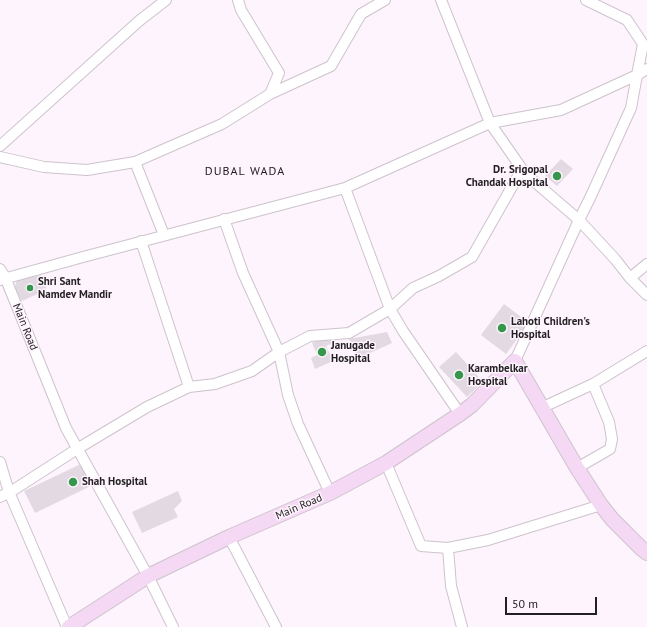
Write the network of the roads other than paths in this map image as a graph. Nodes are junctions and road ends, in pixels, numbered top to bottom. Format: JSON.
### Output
{"nodes":[{"id":1,"x":166,"y":0,"type":"edge"},
{"id":2,"x":238,"y":0,"type":"edge"},
{"id":3,"x":384,"y":0,"type":"edge"},
{"id":4,"x":441,"y":0,"type":"edge"},
{"id":5,"x":586,"y":0,"type":"edge"},
{"id":6,"x":647,"y":68,"type":"edge"},
{"id":7,"x":637,"y":74,"type":"junction"},
{"id":8,"x":270,"y":94,"type":"junction"},
{"id":9,"x":490,"y":123,"type":"junction"},
{"id":10,"x":0,"y":146,"type":"edge"},
{"id":11,"x":0,"y":157,"type":"edge"},
{"id":12,"x":135,"y":162,"type":"junction"},
{"id":13,"x":522,"y":169,"type":"junction"},
{"id":14,"x":345,"y":188,"type":"junction"},
{"id":15,"x":224,"y":219,"type":"junction"},
{"id":16,"x":579,"y":220,"type":"junction"},
{"id":17,"x":164,"y":235,"type":"junction"},
{"id":18,"x":141,"y":241,"type":"junction"},
{"id":19,"x":647,"y":264,"type":"edge"},
{"id":20,"x":0,"y":269,"type":"edge"},
{"id":21,"x":630,"y":278,"type":"junction"},
{"id":22,"x":2,"y":279,"type":"edge"},
{"id":23,"x":647,"y":296,"type":"edge"},
{"id":24,"x":390,"y":309,"type":"junction"},
{"id":25,"x":279,"y":352,"type":"junction"},
{"id":26,"x":647,"y":352,"type":"edge"},
{"id":27,"x":515,"y":361,"type":"junction"},
{"id":28,"x":592,"y":384,"type":"junction"},
{"id":29,"x":189,"y":387,"type":"junction"},
{"id":30,"x":541,"y":408,"type":"junction"},
{"id":31,"x":460,"y":414,"type":"junction"},
{"id":32,"x":77,"y":449,"type":"junction"},
{"id":33,"x":0,"y":462,"type":"edge"},
{"id":34,"x":386,"y":463,"type":"junction"},
{"id":35,"x":577,"y":468,"type":"junction"},
{"id":36,"x":330,"y":493,"type":"junction"},
{"id":37,"x":5,"y":494,"type":"edge"},
{"id":38,"x":601,"y":505,"type":"junction"},
{"id":39,"x":229,"y":537,"type":"junction"},
{"id":40,"x":448,"y":548,"type":"junction"},
{"id":41,"x":645,"y":549,"type":"edge"},
{"id":42,"x":148,"y":576,"type":"junction"},
{"id":43,"x":68,"y":627,"type":"edge"},
{"id":44,"x":173,"y":627,"type":"edge"},
{"id":45,"x":276,"y":627,"type":"edge"},
{"id":46,"x":462,"y":627,"type":"edge"}],
"edges":[{"from":1,"to":10,"type":"street"},
{"from":2,"to":8,"type":"street"},
{"from":3,"to":8,"type":"street"},
{"from":4,"to":9,"type":"street"},
{"from":5,"to":7,"type":"street"},
{"from":6,"to":7,"type":"street"},
{"from":7,"to":9,"type":"street"},
{"from":7,"to":16,"type":"street"},
{"from":8,"to":12,"type":"street"},
{"from":9,"to":13,"type":"street"},
{"from":9,"to":14,"type":"street"},
{"from":11,"to":12,"type":"street"},
{"from":12,"to":17,"type":"street"},
{"from":13,"to":16,"type":"street"},
{"from":13,"to":24,"type":"street"},
{"from":14,"to":15,"type":"street"},
{"from":14,"to":24,"type":"street"},
{"from":15,"to":17,"type":"street"},
{"from":15,"to":25,"type":"street"},
{"from":16,"to":21,"type":"street"},
{"from":16,"to":27,"type":"street"},
{"from":17,"to":18,"type":"street"},
{"from":18,"to":22,"type":"street"},
{"from":18,"to":29,"type":"street"},
{"from":19,"to":21,"type":"street"},
{"from":20,"to":22,"type":"street","name":"Main Road"},
{"from":21,"to":23,"type":"street"},
{"from":22,"to":32,"type":"street","name":"Main Road"},
{"from":24,"to":25,"type":"street"},
{"from":24,"to":31,"type":"street"},
{"from":25,"to":29,"type":"street"},
{"from":25,"to":36,"type":"street"},
{"from":26,"to":28,"type":"street"},
{"from":27,"to":30,"type":"main road"},
{"from":27,"to":31,"type":"main road","name":"Main Road"},
{"from":28,"to":30,"type":"street"},
{"from":28,"to":35,"type":"street"},
{"from":29,"to":32,"type":"street"},
{"from":30,"to":35,"type":"main road"},
{"from":31,"to":34,"type":"main road","name":"Main Road"},
{"from":32,"to":37,"type":"street"},
{"from":32,"to":42,"type":"street","name":"Main Road"},
{"from":33,"to":37,"type":"street"},
{"from":34,"to":36,"type":"main road","name":"Main Road"},
{"from":34,"to":40,"type":"street"},
{"from":35,"to":38,"type":"main road"},
{"from":36,"to":39,"type":"main road","name":"Main Road"},
{"from":37,"to":43,"type":"street"},
{"from":38,"to":40,"type":"street"},
{"from":38,"to":41,"type":"main road"},
{"from":39,"to":42,"type":"main road","name":"Main Road"},
{"from":39,"to":45,"type":"street"},
{"from":40,"to":46,"type":"street"},
{"from":42,"to":43,"type":"main road"},
{"from":42,"to":44,"type":"street"}]}
